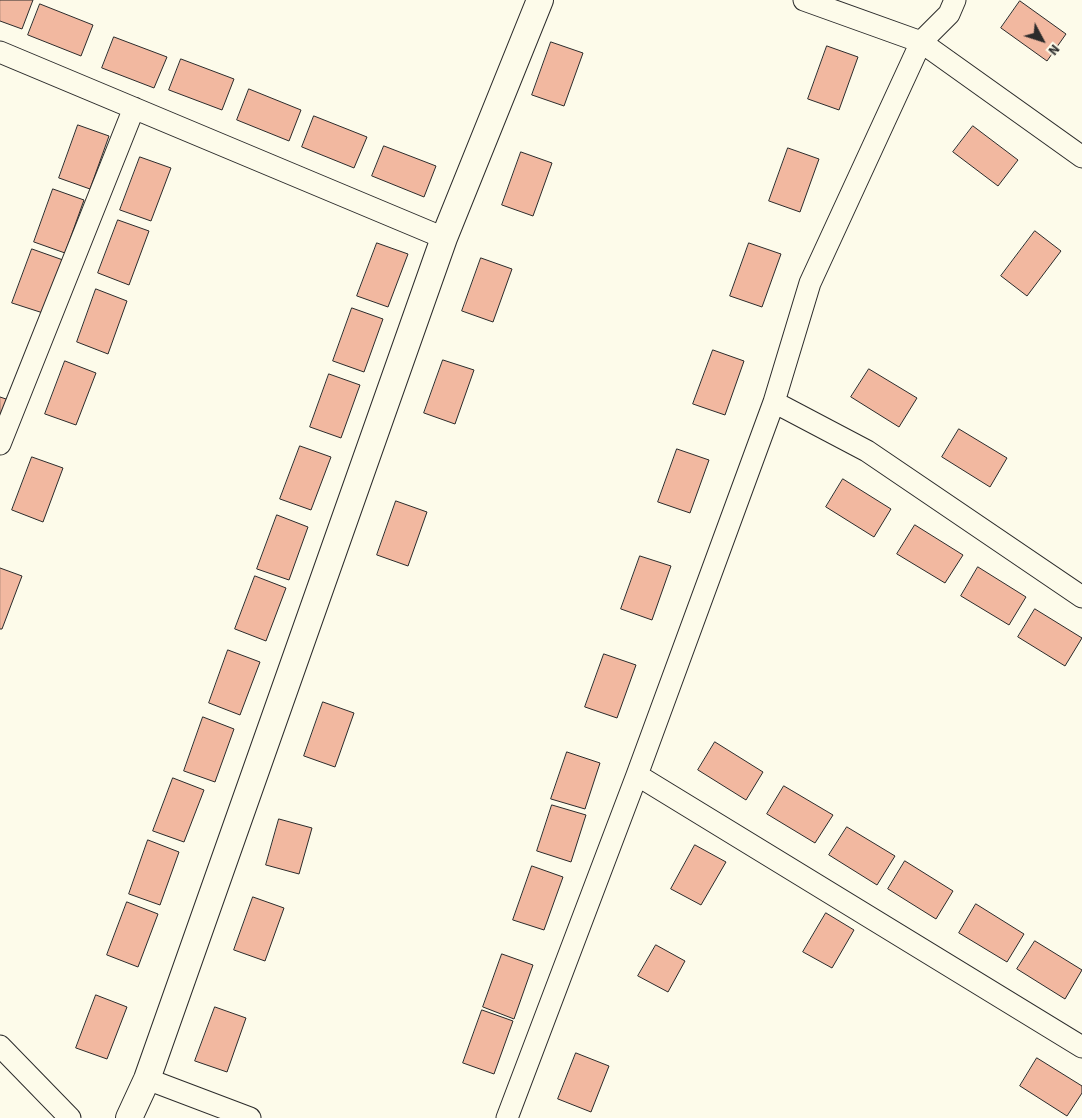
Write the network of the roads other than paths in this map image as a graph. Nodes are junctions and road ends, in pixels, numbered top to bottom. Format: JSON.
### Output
{"nodes":[{"id":1,"x":540,"y":0,"type":"edge"},
{"id":2,"x":804,"y":0,"type":"edge"},
{"id":3,"x":955,"y":0,"type":"edge"},
{"id":4,"x":921,"y":42,"type":"junction"},
{"id":5,"x":0,"y":52,"type":"edge"},
{"id":6,"x":134,"y":108,"type":"junction"},
{"id":7,"x":1082,"y":157,"type":"edge"},
{"id":8,"x":444,"y":238,"type":"junction"},
{"id":9,"x":774,"y":402,"type":"junction"},
{"id":10,"x":0,"y":444,"type":"edge"},
{"id":11,"x":1082,"y":597,"type":"edge"},
{"id":12,"x":637,"y":776,"type":"junction"},
{"id":13,"x":0,"y":1046,"type":"edge"},
{"id":14,"x":1082,"y":1047,"type":"edge"},
{"id":15,"x":147,"y":1078,"type":"junction"},
{"id":16,"x":70,"y":1118,"type":"edge"},
{"id":17,"x":129,"y":1118,"type":"edge"},
{"id":18,"x":250,"y":1118,"type":"edge"},
{"id":19,"x":507,"y":1118,"type":"edge"}],
"edges":[{"from":1,"to":8,"type":"street"},
{"from":2,"to":4,"type":"street"},
{"from":3,"to":4,"type":"street"},
{"from":4,"to":7,"type":"street"},
{"from":4,"to":9,"type":"street"},
{"from":5,"to":6,"type":"street"},
{"from":6,"to":8,"type":"street"},
{"from":6,"to":10,"type":"street"},
{"from":8,"to":15,"type":"street"},
{"from":9,"to":11,"type":"street"},
{"from":9,"to":12,"type":"street"},
{"from":12,"to":14,"type":"street"},
{"from":12,"to":19,"type":"street"},
{"from":13,"to":16,"type":"street"},
{"from":15,"to":17,"type":"street"},
{"from":15,"to":18,"type":"street"}]}
